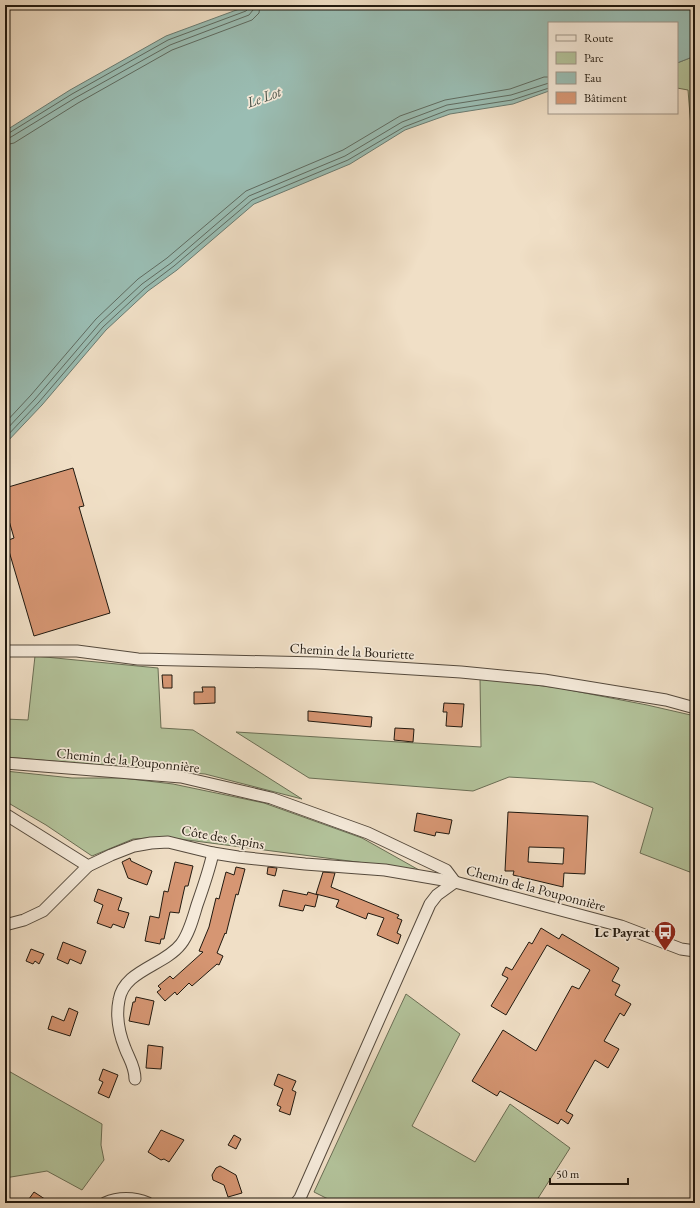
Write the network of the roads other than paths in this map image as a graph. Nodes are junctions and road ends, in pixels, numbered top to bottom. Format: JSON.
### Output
{"nodes":[{"id":1,"x":5,"y":651,"type":"edge"},
{"id":2,"x":695,"y":708,"type":"edge"},
{"id":3,"x":5,"y":763,"type":"edge"},
{"id":4,"x":5,"y":814,"type":"edge"},
{"id":5,"x":213,"y":853,"type":"junction"},
{"id":6,"x":88,"y":866,"type":"junction"},
{"id":7,"x":455,"y":882,"type":"junction"},
{"id":8,"x":5,"y":925,"type":"edge"},
{"id":9,"x":695,"y":951,"type":"edge"},
{"id":10,"x":135,"y":1079,"type":"dead end"},
{"id":11,"x":105,"y":1203,"type":"edge"},
{"id":12,"x":148,"y":1203,"type":"edge"},
{"id":13,"x":296,"y":1203,"type":"edge"}],
"edges":[{"from":1,"to":2,"type":"street","name":"Chemin de la Bouriette"},
{"from":3,"to":7,"type":"street","name":"Chemin de la Pouponnière"},
{"from":4,"to":6,"type":"street"},
{"from":5,"to":6,"type":"street","name":"Côte des Sapins"},
{"from":5,"to":7,"type":"street","name":"Côte des Sapins"},
{"from":5,"to":10,"type":"street"},
{"from":6,"to":8,"type":"street","name":"Côte des Sapins"},
{"from":7,"to":9,"type":"street","name":"Chemin de la Pouponnière"},
{"from":7,"to":13,"type":"street"},
{"from":11,"to":12,"type":"street"}]}
